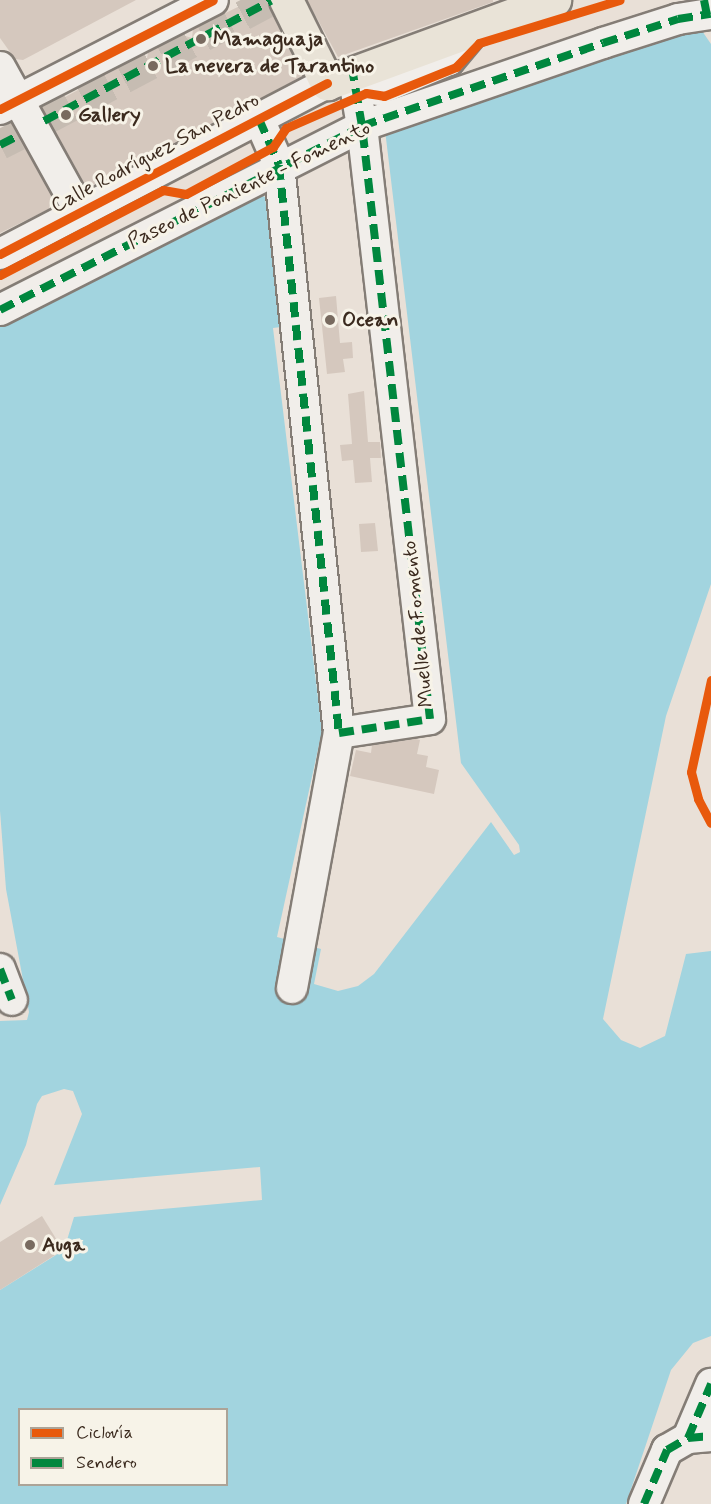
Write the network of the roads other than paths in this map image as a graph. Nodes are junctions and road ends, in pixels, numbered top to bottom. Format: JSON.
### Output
{"nodes":[{"id":1,"x":213,"y":0,"type":"edge"},
{"id":2,"x":286,"y":0,"type":"edge"},
{"id":3,"x":554,"y":0,"type":"edge"},
{"id":4,"x":707,"y":10,"type":"edge"},
{"id":5,"x":0,"y":67,"type":"edge"},
{"id":6,"x":352,"y":82,"type":"junction"},
{"id":7,"x":9,"y":105,"type":"edge"},
{"id":8,"x":259,"y":118,"type":"junction"},
{"id":9,"x":362,"y":126,"type":"junction"},
{"id":10,"x":250,"y":147,"type":"dead end"},
{"id":11,"x":279,"y":165,"type":"junction"},
{"id":12,"x":144,"y":179,"type":"junction"},
{"id":13,"x":80,"y":212,"type":"junction"},
{"id":14,"x":0,"y":254,"type":"edge"},
{"id":15,"x":0,"y":310,"type":"edge"},
{"id":16,"x":339,"y":733,"type":"junction"},
{"id":17,"x":0,"y":969,"type":"edge"},
{"id":18,"x":292,"y":988,"type":"dead end"},
{"id":19,"x":12,"y":1000,"type":"dead end"},
{"id":20,"x":711,"y":1384,"type":"edge"},
{"id":21,"x":700,"y":1437,"type":"edge"},
{"id":22,"x":644,"y":1504,"type":"edge"}],
"edges":[{"from":1,"to":7,"type":"street"},
{"from":2,"to":6,"type":"main road"},
{"from":3,"to":6,"type":"main road","name":"Calle Rodríguez San Pedro"},
{"from":4,"to":9,"type":"street","name":"Paseo de Poniente - Fomento"},
{"from":5,"to":7,"type":"street"},
{"from":6,"to":8,"type":"street","name":"Calle Rodríguez San Pedro"},
{"from":6,"to":9,"type":"street","name":"Muelle de Fomento"},
{"from":7,"to":13,"type":"street"},
{"from":8,"to":11,"type":"street"},
{"from":8,"to":12,"type":"street","name":"Calle Rodríguez San Pedro"},
{"from":9,"to":11,"type":"street","name":"Paseo de Poniente - Fomento"},
{"from":9,"to":16,"type":"street","name":"Muelle de Fomento"},
{"from":10,"to":12,"type":"street"},
{"from":11,"to":15,"type":"street","name":"Paseo de Poniente - Fomento"},
{"from":11,"to":16,"type":"street"},
{"from":12,"to":13,"type":"street","name":"Calle Rodríguez San Pedro"},
{"from":13,"to":14,"type":"street","name":"Calle Rodríguez San Pedro"},
{"from":16,"to":18,"type":"street"},
{"from":17,"to":19,"type":"street"},
{"from":20,"to":21,"type":"street"},
{"from":21,"to":22,"type":"street"}]}
